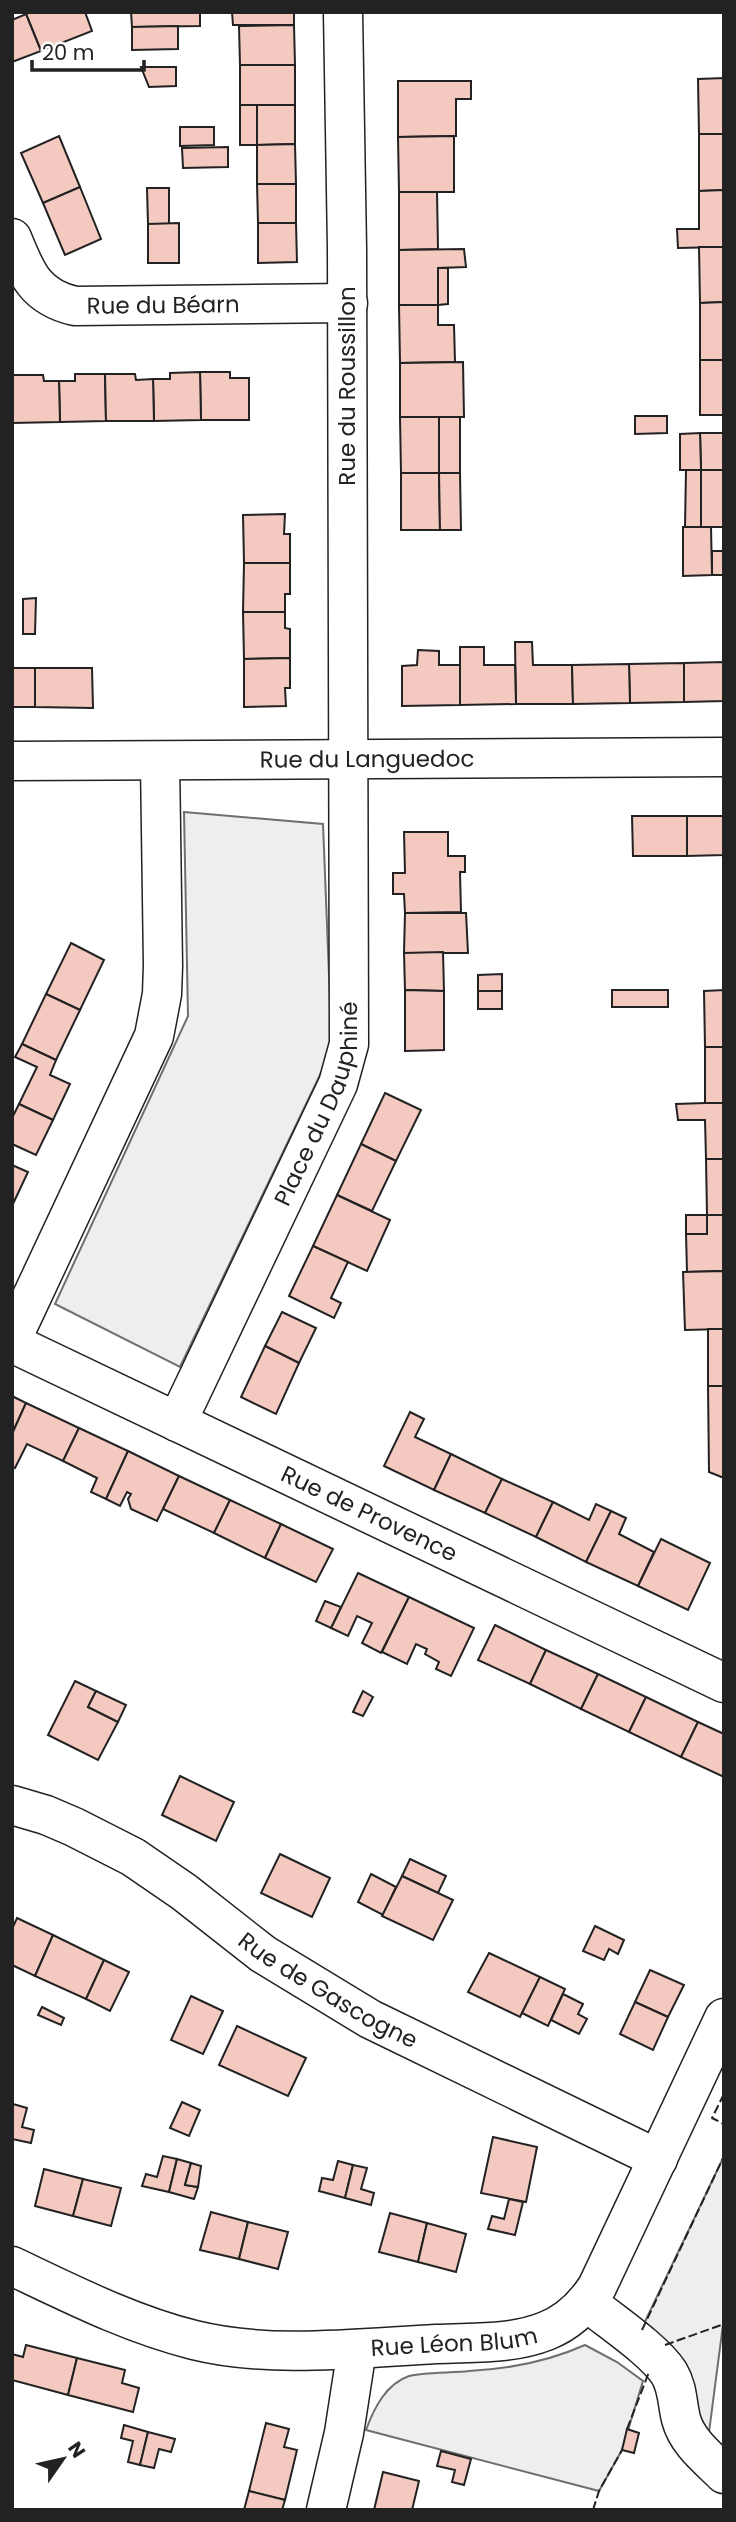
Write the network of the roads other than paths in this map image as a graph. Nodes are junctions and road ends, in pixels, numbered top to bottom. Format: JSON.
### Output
{"nodes":[{"id":1,"x":343,"y":12,"type":"edge"},
{"id":2,"x":12,"y":238,"type":"edge"},
{"id":3,"x":348,"y":303,"type":"junction"},
{"id":4,"x":724,"y":757,"type":"edge"},
{"id":5,"x":12,"y":761,"type":"edge"},
{"id":6,"x":160,"y":761,"type":"junction"},
{"id":7,"x":347,"y":761,"type":"junction"},
{"id":8,"x":12,"y":1341,"type":"edge"},
{"id":9,"x":177,"y":1422,"type":"junction"},
{"id":10,"x":724,"y":1683,"type":"edge"},
{"id":11,"x":12,"y":1804,"type":"edge"},
{"id":12,"x":724,"y":2018,"type":"edge"},
{"id":13,"x":657,"y":2160,"type":"junction"},
{"id":14,"x":12,"y":2266,"type":"edge"},
{"id":15,"x":587,"y":2302,"type":"junction"},
{"id":16,"x":357,"y":2348,"type":"junction"},
{"id":17,"x":724,"y":2474,"type":"edge"},
{"id":18,"x":326,"y":2510,"type":"edge"}],
"edges":[{"from":1,"to":3,"type":"street","name":"Rue du Roussillon"},
{"from":2,"to":3,"type":"street","name":"Rue du Béarn"},
{"from":3,"to":7,"type":"street","name":"Rue du Roussillon"},
{"from":4,"to":7,"type":"street","name":"Rue du Languedoc"},
{"from":5,"to":6,"type":"street","name":"Rue du Languedoc"},
{"from":6,"to":7,"type":"street","name":"Rue du Languedoc"},
{"from":6,"to":8,"type":"street"},
{"from":7,"to":9,"type":"street","name":"Place du Dauphiné"},
{"from":8,"to":9,"type":"street","name":"Rue de Provence"},
{"from":9,"to":10,"type":"street","name":"Rue de Provence"},
{"from":11,"to":13,"type":"street","name":"Rue de Gascogne"},
{"from":12,"to":13,"type":"street","name":"Rue Léon Blum"},
{"from":13,"to":15,"type":"street","name":"Rue Léon Blum"},
{"from":14,"to":16,"type":"street","name":"Rue Léon Blum"},
{"from":15,"to":16,"type":"street","name":"Rue Léon Blum"},
{"from":15,"to":17,"type":"street"},
{"from":16,"to":18,"type":"street"}]}
